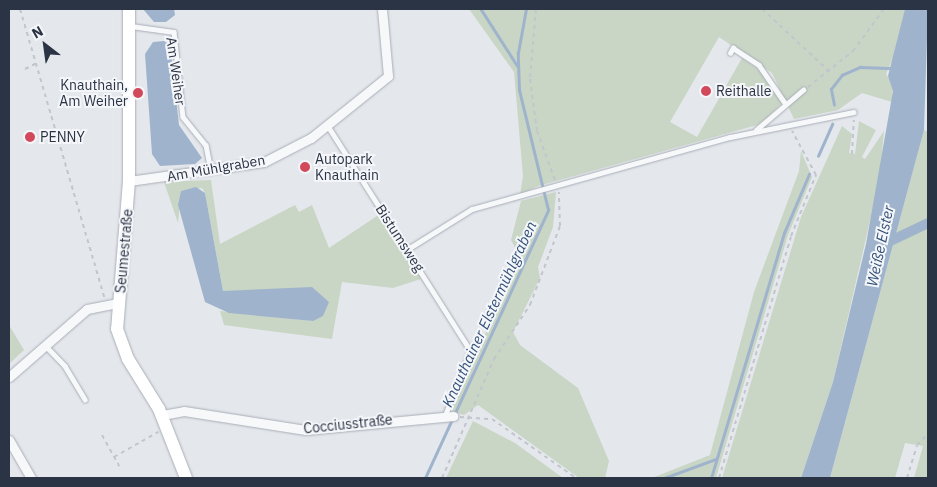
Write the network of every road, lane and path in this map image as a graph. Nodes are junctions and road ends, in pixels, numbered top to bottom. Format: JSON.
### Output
{"nodes":[{"id":1,"x":20,"y":9,"type":"edge"},
{"id":2,"x":129,"y":9,"type":"edge"},
{"id":3,"x":382,"y":9,"type":"edge"},
{"id":4,"x":536,"y":9,"type":"edge"},
{"id":5,"x":762,"y":9,"type":"edge"},
{"id":6,"x":884,"y":9,"type":"edge"},
{"id":7,"x":131,"y":26,"type":"junction"},
{"id":8,"x":730,"y":53,"type":"dead end"},
{"id":9,"x":39,"y":62,"type":"junction"},
{"id":10,"x":25,"y":69,"type":"dead end"},
{"id":11,"x":830,"y":72,"type":"junction"},
{"id":12,"x":803,"y":90,"type":"joint"},
{"id":13,"x":785,"y":103,"type":"junction"},
{"id":14,"x":852,"y":112,"type":"joint"},
{"id":15,"x":784,"y":125,"type":"junction"},
{"id":16,"x":328,"y":126,"type":"junction"},
{"id":17,"x":755,"y":131,"type":"junction"},
{"id":18,"x":852,"y":154,"type":"dead end"},
{"id":19,"x":211,"y":172,"type":"junction"},
{"id":20,"x":129,"y":181,"type":"junction"},
{"id":21,"x":556,"y":187,"type":"junction"},
{"id":22,"x":408,"y":249,"type":"junction"},
{"id":23,"x":112,"y":302,"type":"junction"},
{"id":24,"x":45,"y":344,"type":"junction"},
{"id":25,"x":471,"y":351,"type":"joint"},
{"id":26,"x":9,"y":377,"type":"edge"},
{"id":27,"x":85,"y":399,"type":"dead end"},
{"id":28,"x":450,"y":415,"type":"joint"},
{"id":29,"x":471,"y":416,"type":"junction"},
{"id":30,"x":464,"y":417,"type":"dead end"},
{"id":31,"x":164,"y":421,"type":"junction"},
{"id":32,"x":928,"y":434,"type":"edge"},
{"id":33,"x":102,"y":435,"type":"dead end"},
{"id":34,"x":9,"y":440,"type":"edge"},
{"id":35,"x":114,"y":457,"type":"junction"},
{"id":36,"x":121,"y":469,"type":"dead end"},
{"id":37,"x":30,"y":478,"type":"edge"},
{"id":38,"x":186,"y":478,"type":"edge"},
{"id":39,"x":442,"y":478,"type":"edge"},
{"id":40,"x":576,"y":478,"type":"edge"},
{"id":41,"x":719,"y":478,"type":"edge"},
{"id":42,"x":907,"y":478,"type":"edge"}],
"edges":[{"from":1,"to":9,"type":"path"},
{"from":2,"to":7,"type":"street","name":"Seumestraße"},
{"from":3,"to":16,"type":"street","name":"Am Mühlgraben"},
{"from":4,"to":21,"type":"path"},
{"from":5,"to":11,"type":"path"},
{"from":6,"to":11,"type":"path"},
{"from":7,"to":19,"type":"lane","name":"Am Weiher"},
{"from":7,"to":20,"type":"street","name":"Seumestraße"},
{"from":8,"to":13,"type":"lane"},
{"from":9,"to":10,"type":"path"},
{"from":9,"to":23,"type":"path"},
{"from":11,"to":12,"type":"path"},
{"from":12,"to":13,"type":"lane"},
{"from":13,"to":17,"type":"lane"},
{"from":14,"to":15,"type":"lane"},
{"from":14,"to":18,"type":"path"},
{"from":15,"to":17,"type":"lane"},
{"from":15,"to":41,"type":"path"},
{"from":16,"to":19,"type":"street","name":"Am Mühlgraben"},
{"from":16,"to":22,"type":"lane","name":"Bistumsweg"},
{"from":17,"to":21,"type":"lane"},
{"from":19,"to":20,"type":"street","name":"Am Mühlgraben"},
{"from":20,"to":23,"type":"street","name":"Seumestraße"},
{"from":21,"to":22,"type":"lane"},
{"from":21,"to":29,"type":"path"},
{"from":22,"to":25,"type":"lane","name":"Bistumsweg"},
{"from":23,"to":24,"type":"street"},
{"from":23,"to":31,"type":"street","name":"Seumestraße"},
{"from":24,"to":26,"type":"street"},
{"from":24,"to":27,"type":"lane"},
{"from":25,"to":28,"type":"lane","name":"Cocciusstraße"},
{"from":28,"to":31,"type":"street","name":"Cocciusstraße"},
{"from":29,"to":30,"type":"path"},
{"from":29,"to":39,"type":"path"},
{"from":29,"to":40,"type":"path"},
{"from":31,"to":35,"type":"path"},
{"from":31,"to":38,"type":"street","name":"Seumestraße"},
{"from":32,"to":42,"type":"path"},
{"from":33,"to":35,"type":"path"},
{"from":34,"to":37,"type":"street"},
{"from":35,"to":36,"type":"path"}]}
